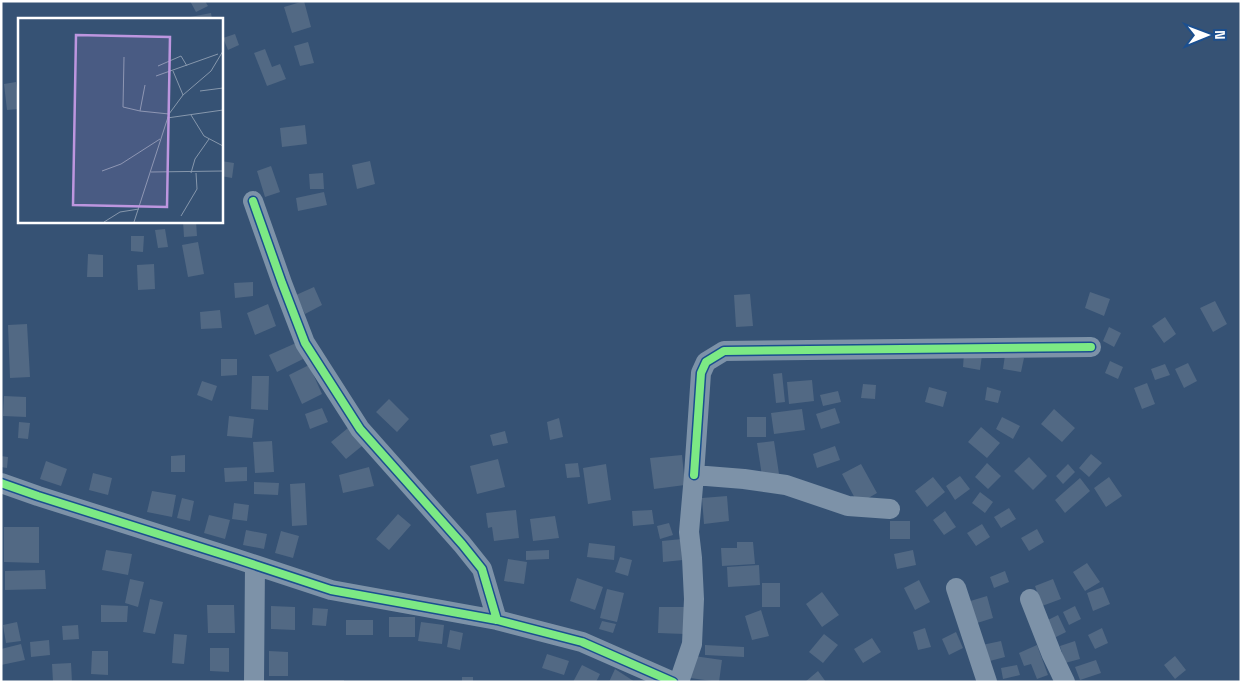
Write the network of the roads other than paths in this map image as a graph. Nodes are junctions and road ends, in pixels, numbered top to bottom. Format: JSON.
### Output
{"nodes":[{"id":1,"x":254,"y":201,"type":"dead end"},
{"id":2,"x":1091,"y":347,"type":"dead end"},
{"id":3,"x":694,"y":475,"type":"junction"},
{"id":4,"x":1,"y":483,"type":"edge"},
{"id":5,"x":890,"y":509,"type":"dead end"},
{"id":6,"x":255,"y":565,"type":"junction"},
{"id":7,"x":956,"y":588,"type":"dead end"},
{"id":8,"x":1030,"y":599,"type":"dead end"},
{"id":9,"x":497,"y":620,"type":"junction"},
{"id":10,"x":648,"y":677,"type":"edge"},
{"id":11,"x":254,"y":682,"type":"edge"},
{"id":12,"x":673,"y":682,"type":"edge"},
{"id":13,"x":679,"y":682,"type":"edge"},
{"id":14,"x":987,"y":682,"type":"edge"},
{"id":15,"x":1065,"y":682,"type":"edge"}],
"edges":[{"from":1,"to":9,"type":"street"},
{"from":2,"to":3,"type":"street"},
{"from":3,"to":5,"type":"street"},
{"from":3,"to":13,"type":"street"},
{"from":4,"to":6,"type":"street"},
{"from":6,"to":9,"type":"street"},
{"from":6,"to":11,"type":"street"},
{"from":7,"to":14,"type":"street"},
{"from":8,"to":15,"type":"street"},
{"from":9,"to":10,"type":"street"},
{"from":10,"to":12,"type":"street"}]}
